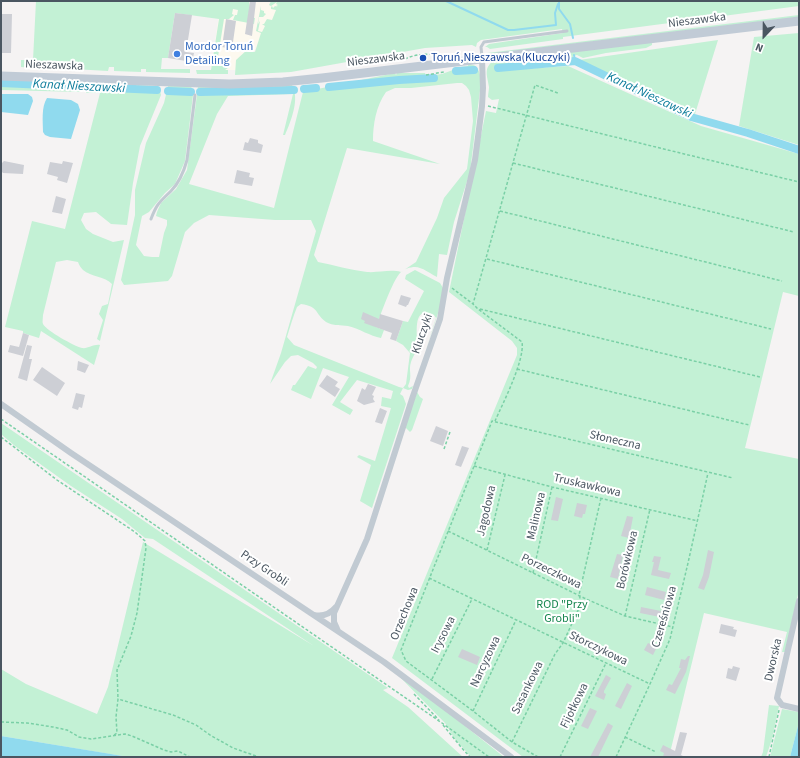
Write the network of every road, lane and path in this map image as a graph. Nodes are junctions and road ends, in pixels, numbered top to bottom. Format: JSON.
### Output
{"nodes":[{"id":1,"x":799,"y":21,"type":"edge"},
{"id":2,"x":568,"y":31,"type":"dead end"},
{"id":3,"x":445,"y":55,"type":"dead end"},
{"id":4,"x":482,"y":59,"type":"junction"},
{"id":5,"x":402,"y":61,"type":"dead end"},
{"id":6,"x":1,"y":76,"type":"edge"},
{"id":7,"x":558,"y":93,"type":"dead end"},
{"id":8,"x":195,"y":95,"type":"dead end"},
{"id":9,"x":482,"y":106,"type":"junction"},
{"id":10,"x":526,"y":116,"type":"junction"},
{"id":11,"x":513,"y":163,"type":"junction"},
{"id":12,"x":799,"y":182,"type":"edge"},
{"id":13,"x":500,"y":211,"type":"junction"},
{"id":14,"x":151,"y":219,"type":"dead end"},
{"id":15,"x":794,"y":232,"type":"dead end"},
{"id":16,"x":487,"y":259,"type":"junction"},
{"id":17,"x":782,"y":281,"type":"dead end"},
{"id":18,"x":447,"y":284,"type":"junction"},
{"id":19,"x":473,"y":304,"type":"junction"},
{"id":20,"x":478,"y":309,"type":"junction"},
{"id":21,"x":771,"y":329,"type":"dead end"},
{"id":22,"x":517,"y":368,"type":"junction"},
{"id":23,"x":760,"y":377,"type":"dead end"},
{"id":24,"x":1,"y":404,"type":"edge"},
{"id":25,"x":1,"y":419,"type":"edge"},
{"id":26,"x":492,"y":421,"type":"joint"},
{"id":27,"x":495,"y":422,"type":"junction"},
{"id":28,"x":748,"y":425,"type":"dead end"},
{"id":29,"x":450,"y":432,"type":"dead end"},
{"id":30,"x":1,"y":437,"type":"edge"},
{"id":31,"x":444,"y":449,"type":"dead end"},
{"id":32,"x":474,"y":466,"type":"junction"},
{"id":33,"x":708,"y":473,"type":"junction"},
{"id":34,"x":505,"y":475,"type":"junction"},
{"id":35,"x":734,"y":478,"type":"dead end"},
{"id":36,"x":552,"y":487,"type":"junction"},
{"id":37,"x":601,"y":498,"type":"junction"},
{"id":38,"x":650,"y":509,"type":"junction"},
{"id":39,"x":698,"y":521,"type":"junction"},
{"id":40,"x":448,"y":531,"type":"junction"},
{"id":41,"x":487,"y":550,"type":"junction"},
{"id":42,"x":533,"y":573,"type":"junction"},
{"id":43,"x":429,"y":578,"type":"junction"},
{"id":44,"x":579,"y":595,"type":"junction"},
{"id":45,"x":584,"y":598,"type":"junction"},
{"id":46,"x":472,"y":599,"type":"junction"},
{"id":47,"x":581,"y":601,"type":"junction"},
{"id":48,"x":799,"y":601,"type":"edge"},
{"id":49,"x":337,"y":606,"type":"junction"},
{"id":50,"x":311,"y":614,"type":"junction"},
{"id":51,"x":625,"y":616,"type":"junction"},
{"id":52,"x":516,"y":620,"type":"junction"},
{"id":53,"x":673,"y":627,"type":"junction"},
{"id":54,"x":339,"y":632,"type":"junction"},
{"id":55,"x":563,"y":643,"type":"junction"},
{"id":56,"x":606,"y":663,"type":"junction"},
{"id":57,"x":432,"y":679,"type":"junction"},
{"id":58,"x":650,"y":684,"type":"junction"},
{"id":59,"x":410,"y":690,"type":"dead end"},
{"id":60,"x":118,"y":700,"type":"junction"},
{"id":61,"x":780,"y":704,"type":"junction"},
{"id":62,"x":799,"y":709,"type":"edge"},
{"id":63,"x":473,"y":711,"type":"junction"},
{"id":64,"x":1,"y":722,"type":"edge"},
{"id":65,"x":442,"y":723,"type":"junction"},
{"id":66,"x":113,"y":736,"type":"junction"},
{"id":67,"x":625,"y":737,"type":"junction"},
{"id":68,"x":512,"y":742,"type":"junction"},
{"id":69,"x":656,"y":752,"type":"dead end"},
{"id":70,"x":190,"y":757,"type":"edge"},
{"id":71,"x":259,"y":757,"type":"edge"},
{"id":72,"x":470,"y":757,"type":"edge"},
{"id":73,"x":489,"y":757,"type":"edge"},
{"id":74,"x":511,"y":757,"type":"edge"},
{"id":75,"x":538,"y":757,"type":"edge"},
{"id":76,"x":560,"y":757,"type":"edge"},
{"id":77,"x":616,"y":757,"type":"edge"},
{"id":78,"x":769,"y":757,"type":"edge"}],
"edges":[{"from":1,"to":4,"type":"main road","name":"Nieszawska"},
{"from":2,"to":4,"type":"lane"},
{"from":3,"to":5,"type":"path"},
{"from":4,"to":6,"type":"main road","name":"Nieszawska"},
{"from":4,"to":9,"type":"street","name":"Kluczyki"},
{"from":7,"to":10,"type":"path"},
{"from":8,"to":14,"type":"lane"},
{"from":9,"to":10,"type":"path"},
{"from":9,"to":18,"type":"street","name":"Kluczyki"},
{"from":10,"to":11,"type":"path"},
{"from":10,"to":12,"type":"path"},
{"from":11,"to":13,"type":"path"},
{"from":11,"to":15,"type":"path"},
{"from":13,"to":16,"type":"path"},
{"from":13,"to":17,"type":"path"},
{"from":16,"to":19,"type":"path"},
{"from":16,"to":21,"type":"path"},
{"from":18,"to":19,"type":"path"},
{"from":18,"to":49,"type":"street","name":"Kluczyki"},
{"from":19,"to":20,"type":"path"},
{"from":20,"to":22,"type":"path"},
{"from":20,"to":23,"type":"path"},
{"from":22,"to":27,"type":"path"},
{"from":22,"to":28,"type":"path"},
{"from":24,"to":50,"type":"street","name":"Przy Grobli"},
{"from":25,"to":65,"type":"path"},
{"from":26,"to":27,"type":"path","name":"Słoneczna"},
{"from":26,"to":32,"type":"path","name":"Orzechowa"},
{"from":27,"to":33,"type":"path","name":"Słoneczna"},
{"from":29,"to":31,"type":"path"},
{"from":30,"to":60,"type":"path"},
{"from":32,"to":34,"type":"path","name":"Truskawkowa"},
{"from":32,"to":40,"type":"path","name":"Orzechowa"},
{"from":33,"to":35,"type":"path","name":"Słoneczna"},
{"from":33,"to":39,"type":"path","name":"Czereśniowa"},
{"from":34,"to":36,"type":"path","name":"Truskawkowa"},
{"from":34,"to":41,"type":"path","name":"Jagodowa"},
{"from":36,"to":37,"type":"path","name":"Truskawkowa"},
{"from":36,"to":42,"type":"path","name":"Malinowa"},
{"from":37,"to":38,"type":"path","name":"Truskawkowa"},
{"from":37,"to":44,"type":"path"},
{"from":38,"to":39,"type":"path","name":"Truskawkowa"},
{"from":38,"to":51,"type":"path","name":"Borówkowa"},
{"from":39,"to":53,"type":"path","name":"Czereśniowa"},
{"from":40,"to":41,"type":"path","name":"Porzeczkowa"},
{"from":40,"to":43,"type":"path","name":"Orzechowa"},
{"from":41,"to":42,"type":"path","name":"Porzeczkowa"},
{"from":42,"to":44,"type":"path","name":"Porzeczkowa"},
{"from":43,"to":46,"type":"path","name":"Storczykowa"},
{"from":43,"to":57,"type":"path","name":"Orzechowa"},
{"from":44,"to":45,"type":"path","name":"Porzeczkowa"},
{"from":44,"to":47,"type":"path"},
{"from":45,"to":47,"type":"path"},
{"from":45,"to":51,"type":"path","name":"Porzeczkowa"},
{"from":46,"to":52,"type":"path","name":"Storczykowa"},
{"from":46,"to":57,"type":"path","name":"Irysowa"},
{"from":47,"to":55,"type":"path","name":"Sasankowa"},
{"from":48,"to":61,"type":"street","name":"Dworska"},
{"from":49,"to":50,"type":"street"},
{"from":49,"to":54,"type":"street","name":"Kluczyki"},
{"from":50,"to":54,"type":"street","name":"Przy Grobli"},
{"from":51,"to":53,"type":"path","name":"Porzeczkowa"},
{"from":52,"to":55,"type":"path","name":"Storczykowa"},
{"from":52,"to":63,"type":"path","name":"Narcyzowa"},
{"from":53,"to":58,"type":"path","name":"Czereśniowa"},
{"from":54,"to":74,"type":"street","name":"Przy Grobli"},
{"from":55,"to":56,"type":"path","name":"Storczykowa"},
{"from":55,"to":68,"type":"path","name":"Sasankowa"},
{"from":56,"to":58,"type":"path","name":"Storczykowa"},
{"from":56,"to":76,"type":"path","name":"Fijołkowa"},
{"from":57,"to":63,"type":"path","name":"Orzechowa"},
{"from":58,"to":67,"type":"path","name":"Czereśniowa"},
{"from":59,"to":65,"type":"path"},
{"from":60,"to":66,"type":"path"},
{"from":60,"to":71,"type":"path"},
{"from":61,"to":62,"type":"street"},
{"from":61,"to":78,"type":"path"},
{"from":63,"to":68,"type":"path","name":"Orzechowa"},
{"from":64,"to":66,"type":"path"},
{"from":65,"to":72,"type":"path"},
{"from":65,"to":73,"type":"path"},
{"from":66,"to":70,"type":"path"},
{"from":67,"to":69,"type":"path"},
{"from":67,"to":77,"type":"path","name":"Czereśniowa"},
{"from":68,"to":75,"type":"path","name":"Orzechowa"}]}
